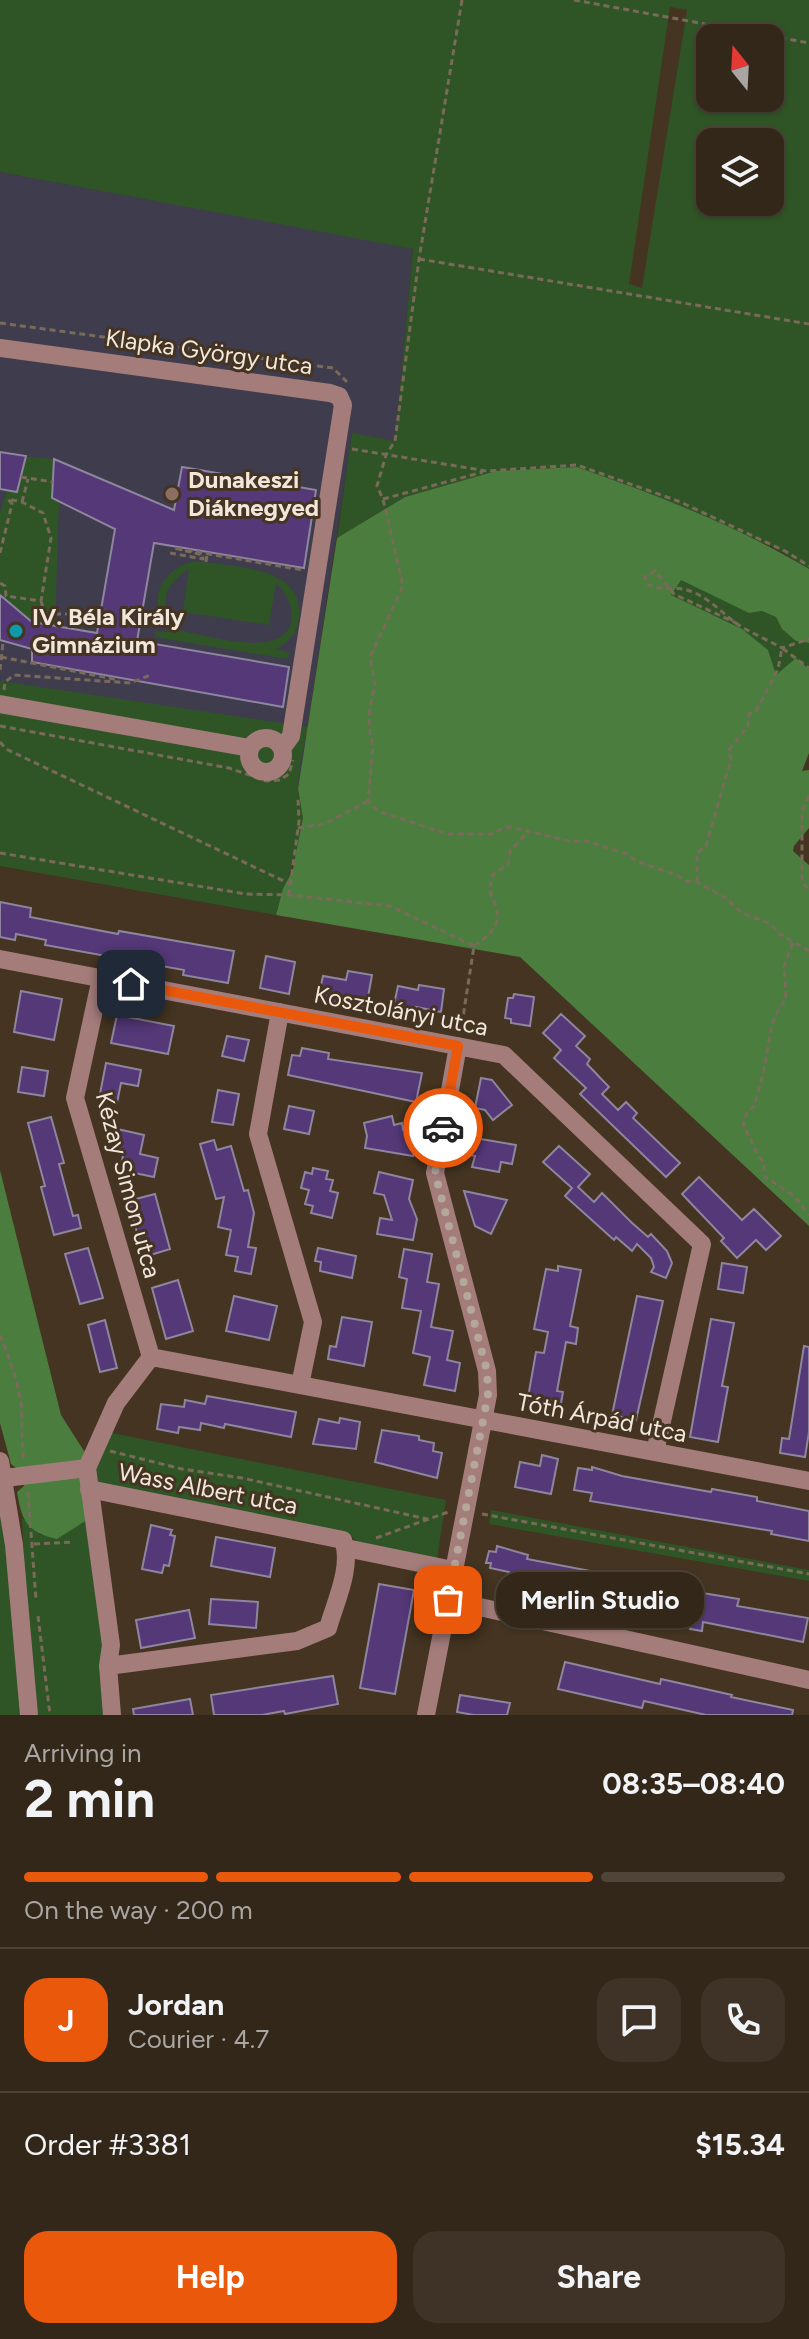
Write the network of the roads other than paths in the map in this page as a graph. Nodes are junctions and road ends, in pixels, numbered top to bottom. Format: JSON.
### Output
{"nodes":[{"id":1,"x":0,"y":348,"type":"edge"},
{"id":2,"x":0,"y":704,"type":"edge"},
{"id":3,"x":250,"y":748,"type":"junction"},
{"id":4,"x":288,"y":749,"type":"junction"},
{"id":5,"x":0,"y":959,"type":"edge"},
{"id":6,"x":101,"y":978,"type":"junction"},
{"id":7,"x":280,"y":1012,"type":"junction"},
{"id":8,"x":458,"y":1046,"type":"junction"},
{"id":9,"x":151,"y":1357,"type":"junction"},
{"id":10,"x":300,"y":1385,"type":"junction"},
{"id":11,"x":482,"y":1419,"type":"junction"},
{"id":12,"x":655,"y":1452,"type":"junction"},
{"id":13,"x":87,"y":1468,"type":"junction"},
{"id":14,"x":2,"y":1469,"type":"edge"},
{"id":15,"x":809,"y":1481,"type":"edge"},
{"id":16,"x":89,"y":1489,"type":"junction"},
{"id":17,"x":346,"y":1548,"type":"junction"},
{"id":18,"x":453,"y":1570,"type":"junction"},
{"id":19,"x":448,"y":1600,"type":"junction"},
{"id":20,"x":108,"y":1666,"type":"junction"},
{"id":21,"x":809,"y":1680,"type":"edge"},
{"id":22,"x":111,"y":1707,"type":"edge"},
{"id":23,"x":29,"y":1715,"type":"edge"},
{"id":24,"x":426,"y":1715,"type":"edge"}],
"edges":[{"from":1,"to":4,"type":"street","name":"Klapka György utca"},
{"from":2,"to":3,"type":"street"},
{"from":3,"to":4,"type":"street"},
{"from":3,"to":4,"type":"street","name":"Klapka György utca"},
{"from":5,"to":6,"type":"street","name":"Kosztolányi utca"},
{"from":6,"to":7,"type":"street","name":"Kosztolányi utca"},
{"from":6,"to":9,"type":"street","name":"Kézay Simon utca"},
{"from":7,"to":8,"type":"street","name":"Kosztolányi utca"},
{"from":7,"to":10,"type":"street"},
{"from":8,"to":11,"type":"street"},
{"from":8,"to":12,"type":"street","name":"Kosztolányi utca"},
{"from":9,"to":10,"type":"street","name":"Tóth Árpád utca"},
{"from":9,"to":13,"type":"street"},
{"from":10,"to":11,"type":"street","name":"Tóth Árpád utca"},
{"from":11,"to":12,"type":"street","name":"Tóth Árpád utca"},
{"from":11,"to":18,"type":"street"},
{"from":12,"to":15,"type":"street","name":"Tóth Árpád utca"},
{"from":13,"to":14,"type":"street"},
{"from":13,"to":16,"type":"street"},
{"from":14,"to":23,"type":"street"},
{"from":16,"to":17,"type":"street","name":"Wass Albert utca"},
{"from":16,"to":20,"type":"street","name":"Wass Albert utca"},
{"from":17,"to":18,"type":"street","name":"Wass Albert utca"},
{"from":17,"to":20,"type":"street"},
{"from":18,"to":19,"type":"street"},
{"from":19,"to":21,"type":"street"},
{"from":19,"to":24,"type":"street"},
{"from":20,"to":22,"type":"street","name":"Wass Albert utca"}]}
